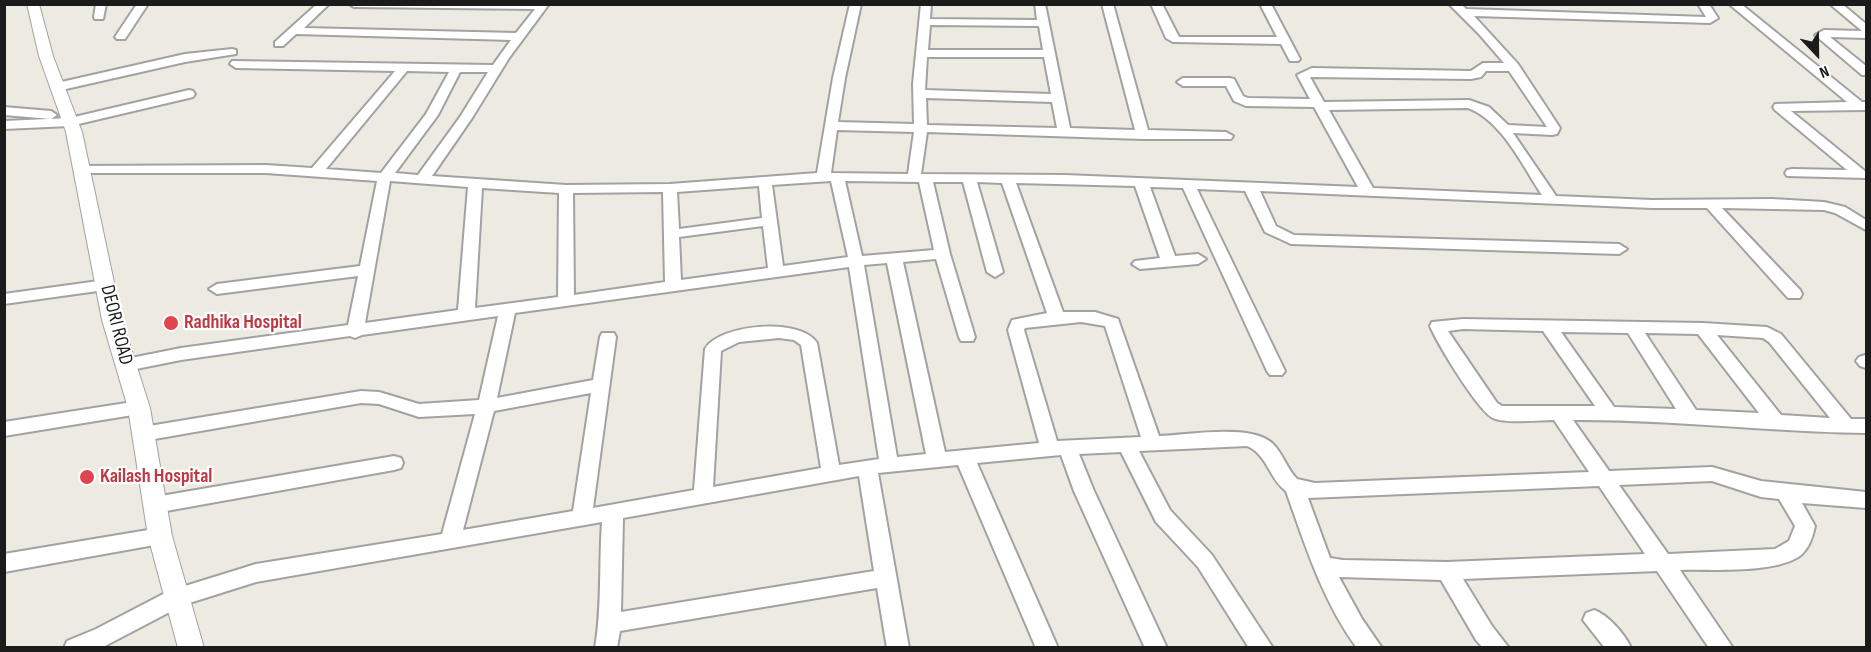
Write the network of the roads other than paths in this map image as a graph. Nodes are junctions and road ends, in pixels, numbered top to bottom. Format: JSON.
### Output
{"nodes":[{"id":1,"x":33,"y":4,"type":"edge"},
{"id":2,"x":101,"y":4,"type":"edge"},
{"id":3,"x":143,"y":4,"type":"edge"},
{"id":4,"x":324,"y":4,"type":"edge"},
{"id":5,"x":354,"y":4,"type":"edge"},
{"id":6,"x":856,"y":4,"type":"edge"},
{"id":7,"x":926,"y":4,"type":"edge"},
{"id":8,"x":1040,"y":4,"type":"edge"},
{"id":9,"x":1107,"y":4,"type":"edge"},
{"id":10,"x":1156,"y":4,"type":"edge"},
{"id":11,"x":1265,"y":4,"type":"edge"},
{"id":12,"x":1703,"y":4,"type":"edge"},
{"id":13,"x":1734,"y":4,"type":"edge"},
{"id":14,"x":1835,"y":4,"type":"edge"},
{"id":15,"x":544,"y":5,"type":"edge"},
{"id":16,"x":1458,"y":8,"type":"edge"},
{"id":17,"x":1846,"y":11,"type":"junction"},
{"id":18,"x":1866,"y":13,"type":"edge"},
{"id":19,"x":99,"y":18,"type":"dead end"},
{"id":20,"x":925,"y":22,"type":"junction"},
{"id":21,"x":1044,"y":24,"type":"junction"},
{"id":22,"x":1866,"y":29,"type":"edge"},
{"id":23,"x":294,"y":31,"type":"junction"},
{"id":24,"x":1866,"y":35,"type":"edge"},
{"id":25,"x":122,"y":37,"type":"dead end"},
{"id":26,"x":520,"y":37,"type":"junction"},
{"id":27,"x":1285,"y":41,"type":"junction"},
{"id":28,"x":279,"y":44,"type":"dead end"},
{"id":29,"x":232,"y":52,"type":"dead end"},
{"id":30,"x":922,"y":54,"type":"junction"},
{"id":31,"x":1049,"y":54,"type":"junction"},
{"id":32,"x":1294,"y":59,"type":"dead end"},
{"id":33,"x":236,"y":64,"type":"dead end"},
{"id":34,"x":404,"y":67,"type":"junction"},
{"id":35,"x":1514,"y":67,"type":"junction"},
{"id":36,"x":456,"y":69,"type":"junction"},
{"id":37,"x":497,"y":69,"type":"junction"},
{"id":38,"x":1866,"y":72,"type":"edge"},
{"id":39,"x":1183,"y":82,"type":"dead end"},
{"id":40,"x":57,"y":87,"type":"junction"},
{"id":41,"x":1394,"y":89,"type":"junction"},
{"id":42,"x":189,"y":94,"type":"dead end"},
{"id":43,"x":920,"y":94,"type":"junction"},
{"id":44,"x":1058,"y":98,"type":"junction"},
{"id":45,"x":1319,"y":105,"type":"junction"},
{"id":46,"x":1863,"y":106,"type":"edge"},
{"id":47,"x":4,"y":111,"type":"edge"},
{"id":48,"x":69,"y":119,"type":"junction"},
{"id":49,"x":4,"y":125,"type":"edge"},
{"id":50,"x":831,"y":126,"type":"junction"},
{"id":51,"x":921,"y":127,"type":"junction"},
{"id":52,"x":1504,"y":129,"type":"junction"},
{"id":53,"x":1064,"y":132,"type":"junction"},
{"id":54,"x":1143,"y":135,"type":"junction"},
{"id":55,"x":1226,"y":136,"type":"dead end"},
{"id":56,"x":82,"y":169,"type":"junction"},
{"id":57,"x":317,"y":171,"type":"junction"},
{"id":58,"x":1792,"y":173,"type":"dead end"},
{"id":59,"x":1863,"y":175,"type":"edge"},
{"id":60,"x":830,"y":177,"type":"junction"},
{"id":61,"x":384,"y":178,"type":"junction"},
{"id":62,"x":920,"y":178,"type":"junction"},
{"id":63,"x":969,"y":179,"type":"junction"},
{"id":64,"x":1008,"y":179,"type":"junction"},
{"id":65,"x":422,"y":181,"type":"junction"},
{"id":66,"x":765,"y":181,"type":"junction"},
{"id":67,"x":1140,"y":182,"type":"junction"},
{"id":68,"x":475,"y":184,"type":"junction"},
{"id":69,"x":1188,"y":184,"type":"junction"},
{"id":70,"x":1250,"y":186,"type":"junction"},
{"id":71,"x":670,"y":188,"type":"junction"},
{"id":72,"x":566,"y":189,"type":"junction"},
{"id":73,"x":1367,"y":190,"type":"junction"},
{"id":74,"x":1551,"y":198,"type":"junction"},
{"id":75,"x":1710,"y":203,"type":"junction"},
{"id":76,"x":770,"y":221,"type":"junction"},
{"id":77,"x":1866,"y":226,"type":"edge"},
{"id":78,"x":671,"y":234,"type":"junction"},
{"id":79,"x":1619,"y":249,"type":"dead end"},
{"id":80,"x":942,"y":254,"type":"junction"},
{"id":81,"x":894,"y":258,"type":"junction"},
{"id":82,"x":1198,"y":260,"type":"dead end"},
{"id":83,"x":856,"y":261,"type":"junction"},
{"id":84,"x":1169,"y":262,"type":"junction"},
{"id":85,"x":1140,"y":264,"type":"dead end"},
{"id":86,"x":368,"y":270,"type":"junction"},
{"id":87,"x":995,"y":272,"type":"dead end"},
{"id":88,"x":776,"y":273,"type":"junction"},
{"id":89,"x":106,"y":285,"type":"junction"},
{"id":90,"x":673,"y":287,"type":"junction"},
{"id":91,"x":217,"y":289,"type":"dead end"},
{"id":92,"x":1794,"y":294,"type":"dead end"},
{"id":93,"x":4,"y":299,"type":"edge"},
{"id":94,"x":567,"y":301,"type":"junction"},
{"id":95,"x":507,"y":311,"type":"junction"},
{"id":96,"x":466,"y":316,"type":"junction"},
{"id":97,"x":1058,"y":318,"type":"junction"},
{"id":98,"x":1549,"y":327,"type":"junction"},
{"id":99,"x":1633,"y":328,"type":"junction"},
{"id":100,"x":1702,"y":329,"type":"junction"},
{"id":101,"x":355,"y":332,"type":"junction"},
{"id":102,"x":608,"y":337,"type":"dead end"},
{"id":103,"x":967,"y":337,"type":"dead end"},
{"id":104,"x":126,"y":365,"type":"junction"},
{"id":105,"x":1276,"y":371,"type":"dead end"},
{"id":106,"x":601,"y":385,"type":"junction"},
{"id":107,"x":486,"y":407,"type":"junction"},
{"id":108,"x":139,"y":408,"type":"junction"},
{"id":109,"x":1609,"y":413,"type":"junction"},
{"id":110,"x":1558,"y":414,"type":"junction"},
{"id":111,"x":1691,"y":417,"type":"junction"},
{"id":112,"x":1777,"y":423,"type":"junction"},
{"id":113,"x":1846,"y":425,"type":"junction"},
{"id":114,"x":1866,"y":426,"type":"edge"},
{"id":115,"x":7,"y":433,"type":"edge"},
{"id":116,"x":143,"y":434,"type":"junction"},
{"id":117,"x":1152,"y":443,"type":"junction"},
{"id":118,"x":1126,"y":444,"type":"junction"},
{"id":119,"x":1058,"y":448,"type":"junction"},
{"id":120,"x":964,"y":456,"type":"junction"},
{"id":121,"x":937,"y":459,"type":"junction"},
{"id":122,"x":394,"y":464,"type":"dead end"},
{"id":123,"x":890,"y":464,"type":"junction"},
{"id":124,"x":867,"y":467,"type":"junction"},
{"id":125,"x":831,"y":473,"type":"junction"},
{"id":126,"x":1605,"y":481,"type":"junction"},
{"id":127,"x":1295,"y":488,"type":"junction"},
{"id":128,"x":1785,"y":492,"type":"junction"},
{"id":129,"x":703,"y":495,"type":"junction"},
{"id":130,"x":1866,"y":500,"type":"edge"},
{"id":131,"x":155,"y":505,"type":"junction"},
{"id":132,"x":613,"y":511,"type":"junction"},
{"id":133,"x":582,"y":516,"type":"junction"},
{"id":134,"x":160,"y":536,"type":"junction"},
{"id":135,"x":450,"y":541,"type":"junction"},
{"id":136,"x":4,"y":562,"type":"edge"},
{"id":137,"x":1660,"y":562,"type":"junction"},
{"id":138,"x":1322,"y":565,"type":"junction"},
{"id":139,"x":1447,"y":571,"type":"junction"},
{"id":140,"x":886,"y":578,"type":"junction"},
{"id":141,"x":177,"y":598,"type":"junction"},
{"id":142,"x":1594,"y":620,"type":"dead end"},
{"id":143,"x":610,"y":623,"type":"junction"},
{"id":144,"x":75,"y":648,"type":"edge"},
{"id":145,"x":191,"y":648,"type":"edge"},
{"id":146,"x":606,"y":648,"type":"edge"},
{"id":147,"x":898,"y":648,"type":"edge"},
{"id":148,"x":1047,"y":648,"type":"edge"},
{"id":149,"x":1156,"y":648,"type":"edge"},
{"id":150,"x":1262,"y":648,"type":"edge"},
{"id":151,"x":1371,"y":648,"type":"edge"},
{"id":152,"x":1498,"y":648,"type":"edge"},
{"id":153,"x":1620,"y":648,"type":"edge"},
{"id":154,"x":1722,"y":648,"type":"edge"}],
"edges":[{"from":1,"to":40,"type":"street","name":"DEORI ROAD"},
{"from":2,"to":19,"type":"street"},
{"from":3,"to":25,"type":"street"},
{"from":4,"to":23,"type":"street"},
{"from":5,"to":15,"type":"street"},
{"from":6,"to":50,"type":"street"},
{"from":7,"to":20,"type":"street"},
{"from":8,"to":21,"type":"street"},
{"from":9,"to":54,"type":"street"},
{"from":10,"to":27,"type":"street"},
{"from":11,"to":27,"type":"street"},
{"from":12,"to":16,"type":"street"},
{"from":13,"to":46,"type":"street"},
{"from":14,"to":17,"type":"street"},
{"from":15,"to":26,"type":"street"},
{"from":16,"to":35,"type":"street"},
{"from":17,"to":18,"type":"street"},
{"from":17,"to":22,"type":"street"},
{"from":20,"to":21,"type":"street"},
{"from":20,"to":30,"type":"street"},
{"from":21,"to":31,"type":"street"},
{"from":23,"to":26,"type":"street"},
{"from":23,"to":28,"type":"street"},
{"from":24,"to":38,"type":"street"},
{"from":26,"to":37,"type":"street"},
{"from":27,"to":32,"type":"street"},
{"from":29,"to":40,"type":"street"},
{"from":30,"to":31,"type":"street"},
{"from":30,"to":43,"type":"street"},
{"from":31,"to":44,"type":"street"},
{"from":33,"to":34,"type":"street"},
{"from":34,"to":36,"type":"street"},
{"from":34,"to":57,"type":"street"},
{"from":35,"to":41,"type":"street"},
{"from":35,"to":52,"type":"street"},
{"from":36,"to":37,"type":"street"},
{"from":36,"to":61,"type":"street"},
{"from":37,"to":65,"type":"street"},
{"from":39,"to":45,"type":"street"},
{"from":40,"to":48,"type":"street","name":"DEORI ROAD"},
{"from":41,"to":45,"type":"street"},
{"from":41,"to":45,"type":"street"},
{"from":41,"to":52,"type":"street"},
{"from":42,"to":48,"type":"street"},
{"from":43,"to":44,"type":"street"},
{"from":43,"to":51,"type":"street"},
{"from":44,"to":53,"type":"street"},
{"from":45,"to":73,"type":"street"},
{"from":46,"to":59,"type":"street"},
{"from":47,"to":48,"type":"street"},
{"from":48,"to":49,"type":"street"},
{"from":48,"to":56,"type":"street","name":"DEORI ROAD"},
{"from":50,"to":51,"type":"street"},
{"from":50,"to":60,"type":"street"},
{"from":51,"to":53,"type":"street"},
{"from":51,"to":62,"type":"street"},
{"from":52,"to":74,"type":"street"},
{"from":53,"to":54,"type":"street"},
{"from":54,"to":55,"type":"street"},
{"from":56,"to":57,"type":"street"},
{"from":56,"to":89,"type":"street","name":"DEORI ROAD"},
{"from":57,"to":61,"type":"street"},
{"from":58,"to":59,"type":"street"},
{"from":60,"to":62,"type":"street"},
{"from":60,"to":66,"type":"street"},
{"from":60,"to":83,"type":"street"},
{"from":61,"to":65,"type":"street"},
{"from":61,"to":86,"type":"street"},
{"from":62,"to":63,"type":"street"},
{"from":62,"to":80,"type":"street"},
{"from":63,"to":64,"type":"street"},
{"from":63,"to":87,"type":"street"},
{"from":64,"to":67,"type":"street"},
{"from":64,"to":97,"type":"street"},
{"from":65,"to":68,"type":"street"},
{"from":66,"to":71,"type":"street"},
{"from":66,"to":76,"type":"street"},
{"from":67,"to":69,"type":"street"},
{"from":67,"to":84,"type":"street"},
{"from":68,"to":72,"type":"street"},
{"from":68,"to":96,"type":"street"},
{"from":69,"to":70,"type":"street"},
{"from":69,"to":105,"type":"street"},
{"from":70,"to":73,"type":"street"},
{"from":70,"to":79,"type":"street"},
{"from":71,"to":72,"type":"street"},
{"from":71,"to":78,"type":"street"},
{"from":72,"to":94,"type":"street"},
{"from":73,"to":74,"type":"street"},
{"from":74,"to":75,"type":"street"},
{"from":75,"to":77,"type":"street"},
{"from":75,"to":92,"type":"street"},
{"from":76,"to":78,"type":"street"},
{"from":76,"to":88,"type":"street"},
{"from":78,"to":90,"type":"street"},
{"from":80,"to":81,"type":"street"},
{"from":80,"to":103,"type":"street"},
{"from":81,"to":83,"type":"street"},
{"from":81,"to":121,"type":"street"},
{"from":82,"to":84,"type":"street"},
{"from":83,"to":88,"type":"street"},
{"from":83,"to":123,"type":"street"},
{"from":84,"to":85,"type":"street"},
{"from":86,"to":91,"type":"street"},
{"from":86,"to":101,"type":"street"},
{"from":88,"to":90,"type":"street"},
{"from":89,"to":93,"type":"street"},
{"from":89,"to":104,"type":"street","name":"DEORI ROAD"},
{"from":90,"to":94,"type":"street"},
{"from":94,"to":95,"type":"street"},
{"from":95,"to":96,"type":"street"},
{"from":95,"to":107,"type":"street"},
{"from":96,"to":101,"type":"street"},
{"from":97,"to":117,"type":"street"},
{"from":97,"to":119,"type":"street"},
{"from":98,"to":99,"type":"street"},
{"from":98,"to":109,"type":"street"},
{"from":98,"to":110,"type":"street"},
{"from":99,"to":100,"type":"street"},
{"from":99,"to":111,"type":"street"},
{"from":100,"to":112,"type":"street"},
{"from":100,"to":113,"type":"street"},
{"from":101,"to":104,"type":"street"},
{"from":102,"to":106,"type":"street"},
{"from":104,"to":108,"type":"street","name":"DEORI ROAD"},
{"from":106,"to":107,"type":"street"},
{"from":106,"to":133,"type":"street"},
{"from":107,"to":116,"type":"street"},
{"from":107,"to":135,"type":"street"},
{"from":108,"to":115,"type":"street"},
{"from":108,"to":116,"type":"street","name":"DEORI ROAD"},
{"from":109,"to":110,"type":"street"},
{"from":109,"to":111,"type":"street"},
{"from":110,"to":126,"type":"street"},
{"from":111,"to":112,"type":"street"},
{"from":112,"to":113,"type":"street"},
{"from":113,"to":114,"type":"street"},
{"from":116,"to":131,"type":"street","name":"DEORI ROAD"},
{"from":117,"to":118,"type":"street"},
{"from":117,"to":127,"type":"street"},
{"from":118,"to":119,"type":"street"},
{"from":118,"to":150,"type":"street"},
{"from":119,"to":120,"type":"street"},
{"from":119,"to":149,"type":"street"},
{"from":120,"to":121,"type":"street"},
{"from":120,"to":148,"type":"street"},
{"from":121,"to":123,"type":"street"},
{"from":122,"to":131,"type":"street"},
{"from":123,"to":124,"type":"street"},
{"from":124,"to":125,"type":"street"},
{"from":124,"to":140,"type":"street"},
{"from":125,"to":129,"type":"street"},
{"from":125,"to":129,"type":"street"},
{"from":126,"to":127,"type":"street"},
{"from":126,"to":128,"type":"street"},
{"from":126,"to":137,"type":"street"},
{"from":127,"to":138,"type":"street"},
{"from":128,"to":130,"type":"street"},
{"from":128,"to":137,"type":"street"},
{"from":129,"to":132,"type":"street"},
{"from":131,"to":134,"type":"street","name":"DEORI ROAD"},
{"from":132,"to":133,"type":"street"},
{"from":132,"to":143,"type":"street"},
{"from":133,"to":135,"type":"street"},
{"from":134,"to":136,"type":"street"},
{"from":134,"to":141,"type":"street","name":"DEORI ROAD"},
{"from":135,"to":141,"type":"street"},
{"from":137,"to":139,"type":"street"},
{"from":137,"to":154,"type":"street"},
{"from":138,"to":139,"type":"street"},
{"from":138,"to":151,"type":"street"},
{"from":139,"to":152,"type":"street"},
{"from":140,"to":143,"type":"street"},
{"from":140,"to":147,"type":"street"},
{"from":141,"to":144,"type":"street"},
{"from":141,"to":145,"type":"street","name":"DEORI ROAD"},
{"from":142,"to":153,"type":"street"},
{"from":143,"to":146,"type":"street"}]}
